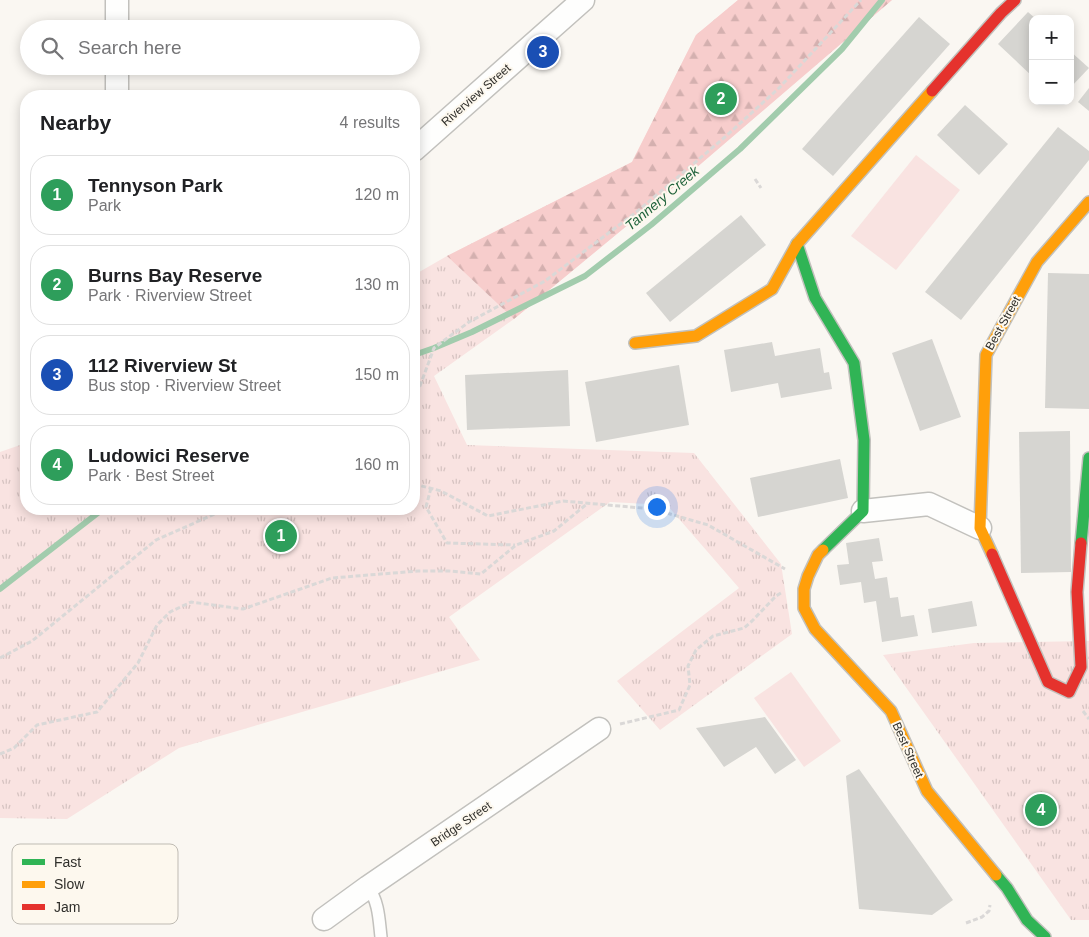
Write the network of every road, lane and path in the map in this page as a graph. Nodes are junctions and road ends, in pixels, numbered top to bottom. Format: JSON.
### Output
{"nodes":[{"id":1,"x":116,"y":0,"type":"edge"},
{"id":2,"x":583,"y":0,"type":"edge"},
{"id":3,"x":861,"y":0,"type":"edge"},
{"id":4,"x":1015,"y":0,"type":"edge"},
{"id":5,"x":117,"y":20,"type":"edge"},
{"id":6,"x":117,"y":75,"type":"edge"},
{"id":7,"x":117,"y":90,"type":"edge"},
{"id":8,"x":420,"y":145,"type":"edge"},
{"id":9,"x":755,"y":179,"type":"dead end"},
{"id":10,"x":761,"y":188,"type":"dead end"},
{"id":11,"x":1089,"y":202,"type":"edge"},
{"id":12,"x":797,"y":244,"type":"junction"},
{"id":13,"x":635,"y":343,"type":"dead end"},
{"id":14,"x":420,"y":386,"type":"edge"},
{"id":15,"x":1089,"y":458,"type":"edge"},
{"id":16,"x":420,"y":485,"type":"edge"},
{"id":17,"x":431,"y":488,"type":"junction"},
{"id":18,"x":588,"y":503,"type":"junction"},
{"id":19,"x":863,"y":510,"type":"junction"},
{"id":20,"x":212,"y":515,"type":"edge"},
{"id":21,"x":980,"y":528,"type":"junction"},
{"id":22,"x":516,"y":544,"type":"junction"},
{"id":23,"x":804,"y":589,"type":"junction"},
{"id":24,"x":783,"y":591,"type":"dead end"},
{"id":25,"x":0,"y":658,"type":"edge"},
{"id":26,"x":600,"y":729,"type":"joint"},
{"id":27,"x":0,"y":754,"type":"edge"},
{"id":28,"x":368,"y":887,"type":"junction"},
{"id":29,"x":324,"y":919,"type":"dead end"},
{"id":30,"x":381,"y":937,"type":"edge"},
{"id":31,"x":1044,"y":937,"type":"edge"}],
"edges":[{"from":1,"to":5,"type":"street"},
{"from":2,"to":8,"type":"street","name":"Riverview Street"},
{"from":3,"to":14,"type":"path"},
{"from":4,"to":12,"type":"street"},
{"from":6,"to":7,"type":"street"},
{"from":9,"to":10,"type":"path"},
{"from":11,"to":21,"type":"street","name":"Best Street"},
{"from":12,"to":13,"type":"street"},
{"from":12,"to":19,"type":"street"},
{"from":15,"to":21,"type":"street","name":"Best Street"},
{"from":16,"to":17,"type":"path"},
{"from":17,"to":18,"type":"path"},
{"from":17,"to":22,"type":"path"},
{"from":18,"to":22,"type":"path"},
{"from":18,"to":23,"type":"path"},
{"from":19,"to":21,"type":"street"},
{"from":19,"to":23,"type":"street","name":"Best Street"},
{"from":20,"to":25,"type":"path"},
{"from":22,"to":27,"type":"path"},
{"from":23,"to":31,"type":"street","name":"Best Street"},
{"from":24,"to":26,"type":"path"},
{"from":26,"to":28,"type":"street","name":"Bridge Street"},
{"from":28,"to":29,"type":"street","name":"Bridge Street"},
{"from":28,"to":30,"type":"lane"}]}
